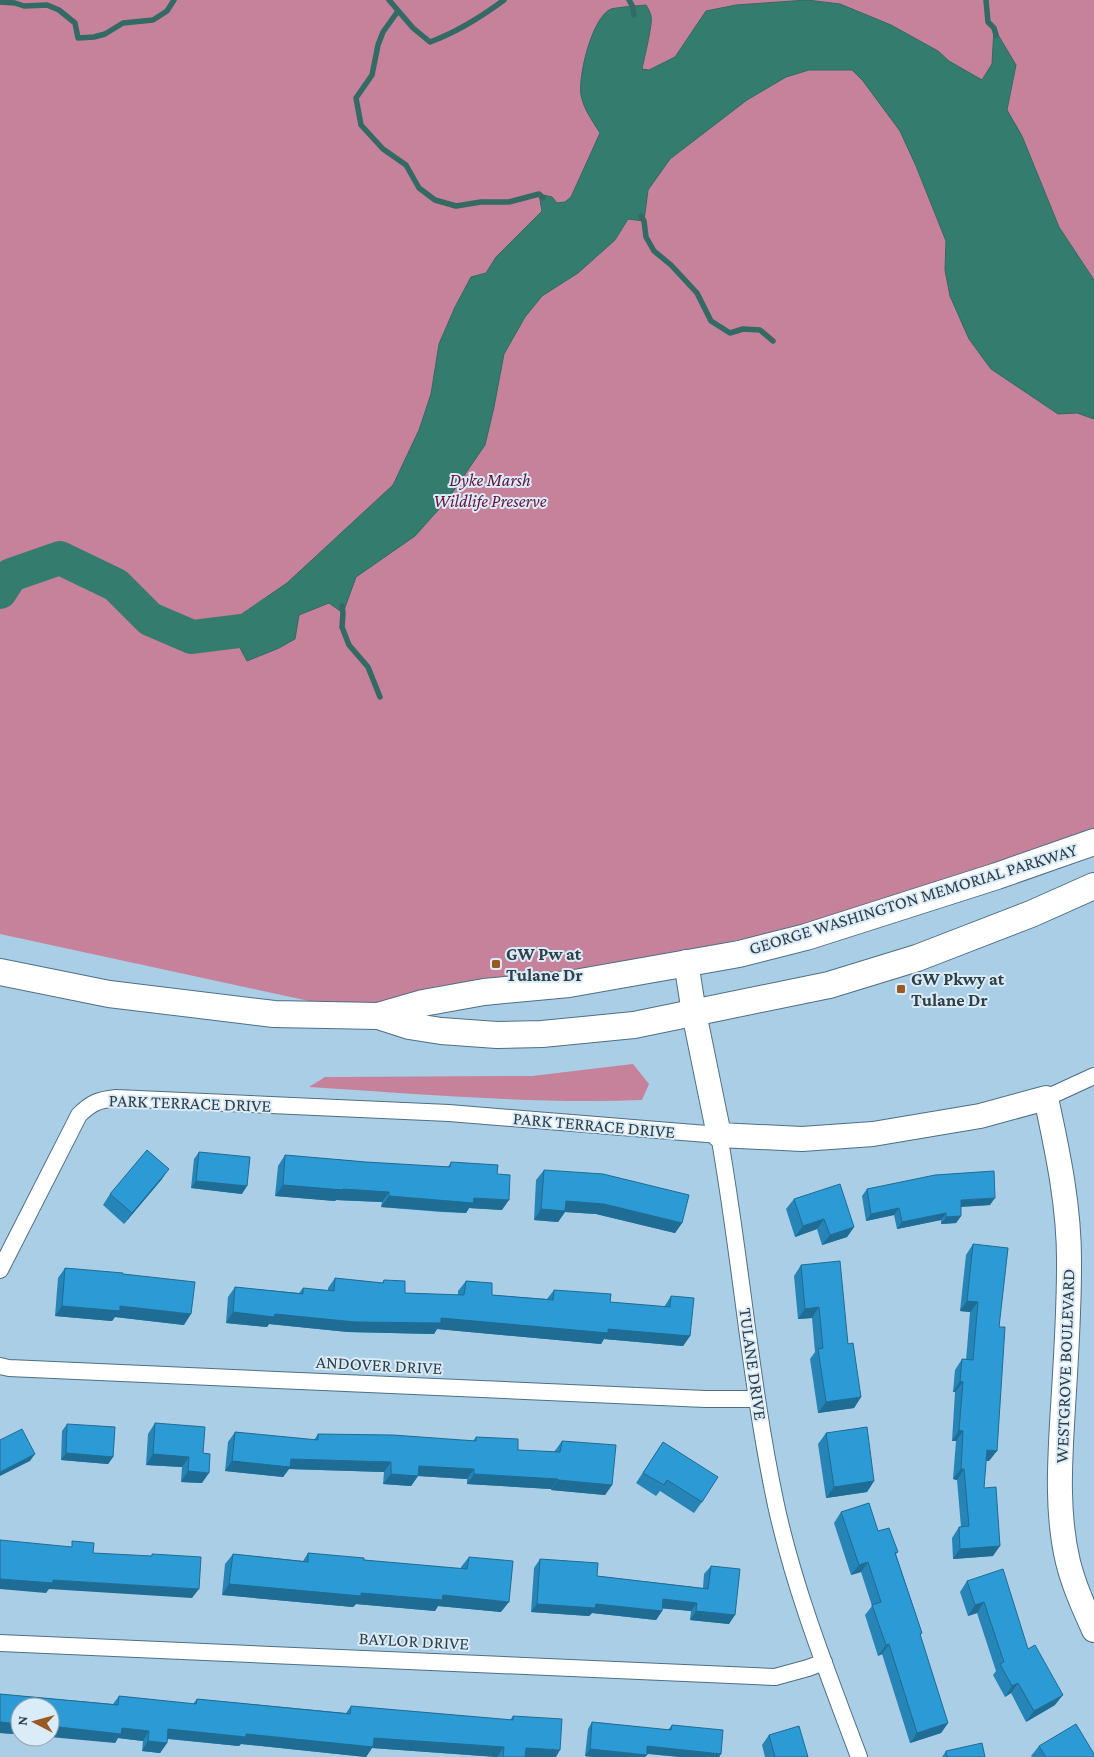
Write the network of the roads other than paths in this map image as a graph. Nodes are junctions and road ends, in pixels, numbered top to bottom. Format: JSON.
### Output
{"nodes":[{"id":1,"x":1094,"y":842,"type":"edge"},
{"id":2,"x":1094,"y":886,"type":"edge"},
{"id":3,"x":686,"y":962,"type":"junction"},
{"id":4,"x":0,"y":972,"type":"edge"},
{"id":5,"x":694,"y":1013,"type":"junction"},
{"id":6,"x":378,"y":1016,"type":"junction"},
{"id":7,"x":1094,"y":1076,"type":"edge"},
{"id":8,"x":1046,"y":1098,"type":"junction"},
{"id":9,"x":719,"y":1135,"type":"junction"},
{"id":10,"x":0,"y":1270,"type":"edge"},
{"id":11,"x":0,"y":1366,"type":"edge"},
{"id":12,"x":757,"y":1399,"type":"junction"},
{"id":13,"x":1094,"y":1630,"type":"edge"},
{"id":14,"x":0,"y":1643,"type":"edge"},
{"id":15,"x":824,"y":1662,"type":"junction"},
{"id":16,"x":859,"y":1757,"type":"edge"}],
"edges":[{"from":1,"to":3,"type":"main road","name":"GEORGE WASHINGTON MEMORIAL PARKWAY"},
{"from":2,"to":5,"type":"main road","name":"GEORGE WASHINGTON MEMORIAL PARKWAY"},
{"from":3,"to":5,"type":"street","name":"TULANE DRIVE"},
{"from":3,"to":6,"type":"main road","name":"GEORGE WASHINGTON MEMORIAL PARKWAY"},
{"from":4,"to":6,"type":"main road","name":"GEORGE WASHINGTON MEMORIAL PARKWAY"},
{"from":5,"to":6,"type":"main road","name":"GEORGE WASHINGTON MEMORIAL PARKWAY"},
{"from":5,"to":9,"type":"street","name":"TULANE DRIVE"},
{"from":7,"to":8,"type":"street","name":"PARK TERRACE DRIVE"},
{"from":8,"to":9,"type":"street","name":"PARK TERRACE DRIVE"},
{"from":8,"to":13,"type":"street","name":"WESTGROVE BOULEVARD"},
{"from":9,"to":10,"type":"street","name":"PARK TERRACE DRIVE"},
{"from":9,"to":12,"type":"street","name":"TULANE DRIVE"},
{"from":11,"to":12,"type":"street","name":"ANDOVER DRIVE"},
{"from":12,"to":15,"type":"street","name":"TULANE DRIVE"},
{"from":14,"to":15,"type":"street","name":"BAYLOR DRIVE"},
{"from":15,"to":16,"type":"street","name":"TULANE DRIVE"}]}
